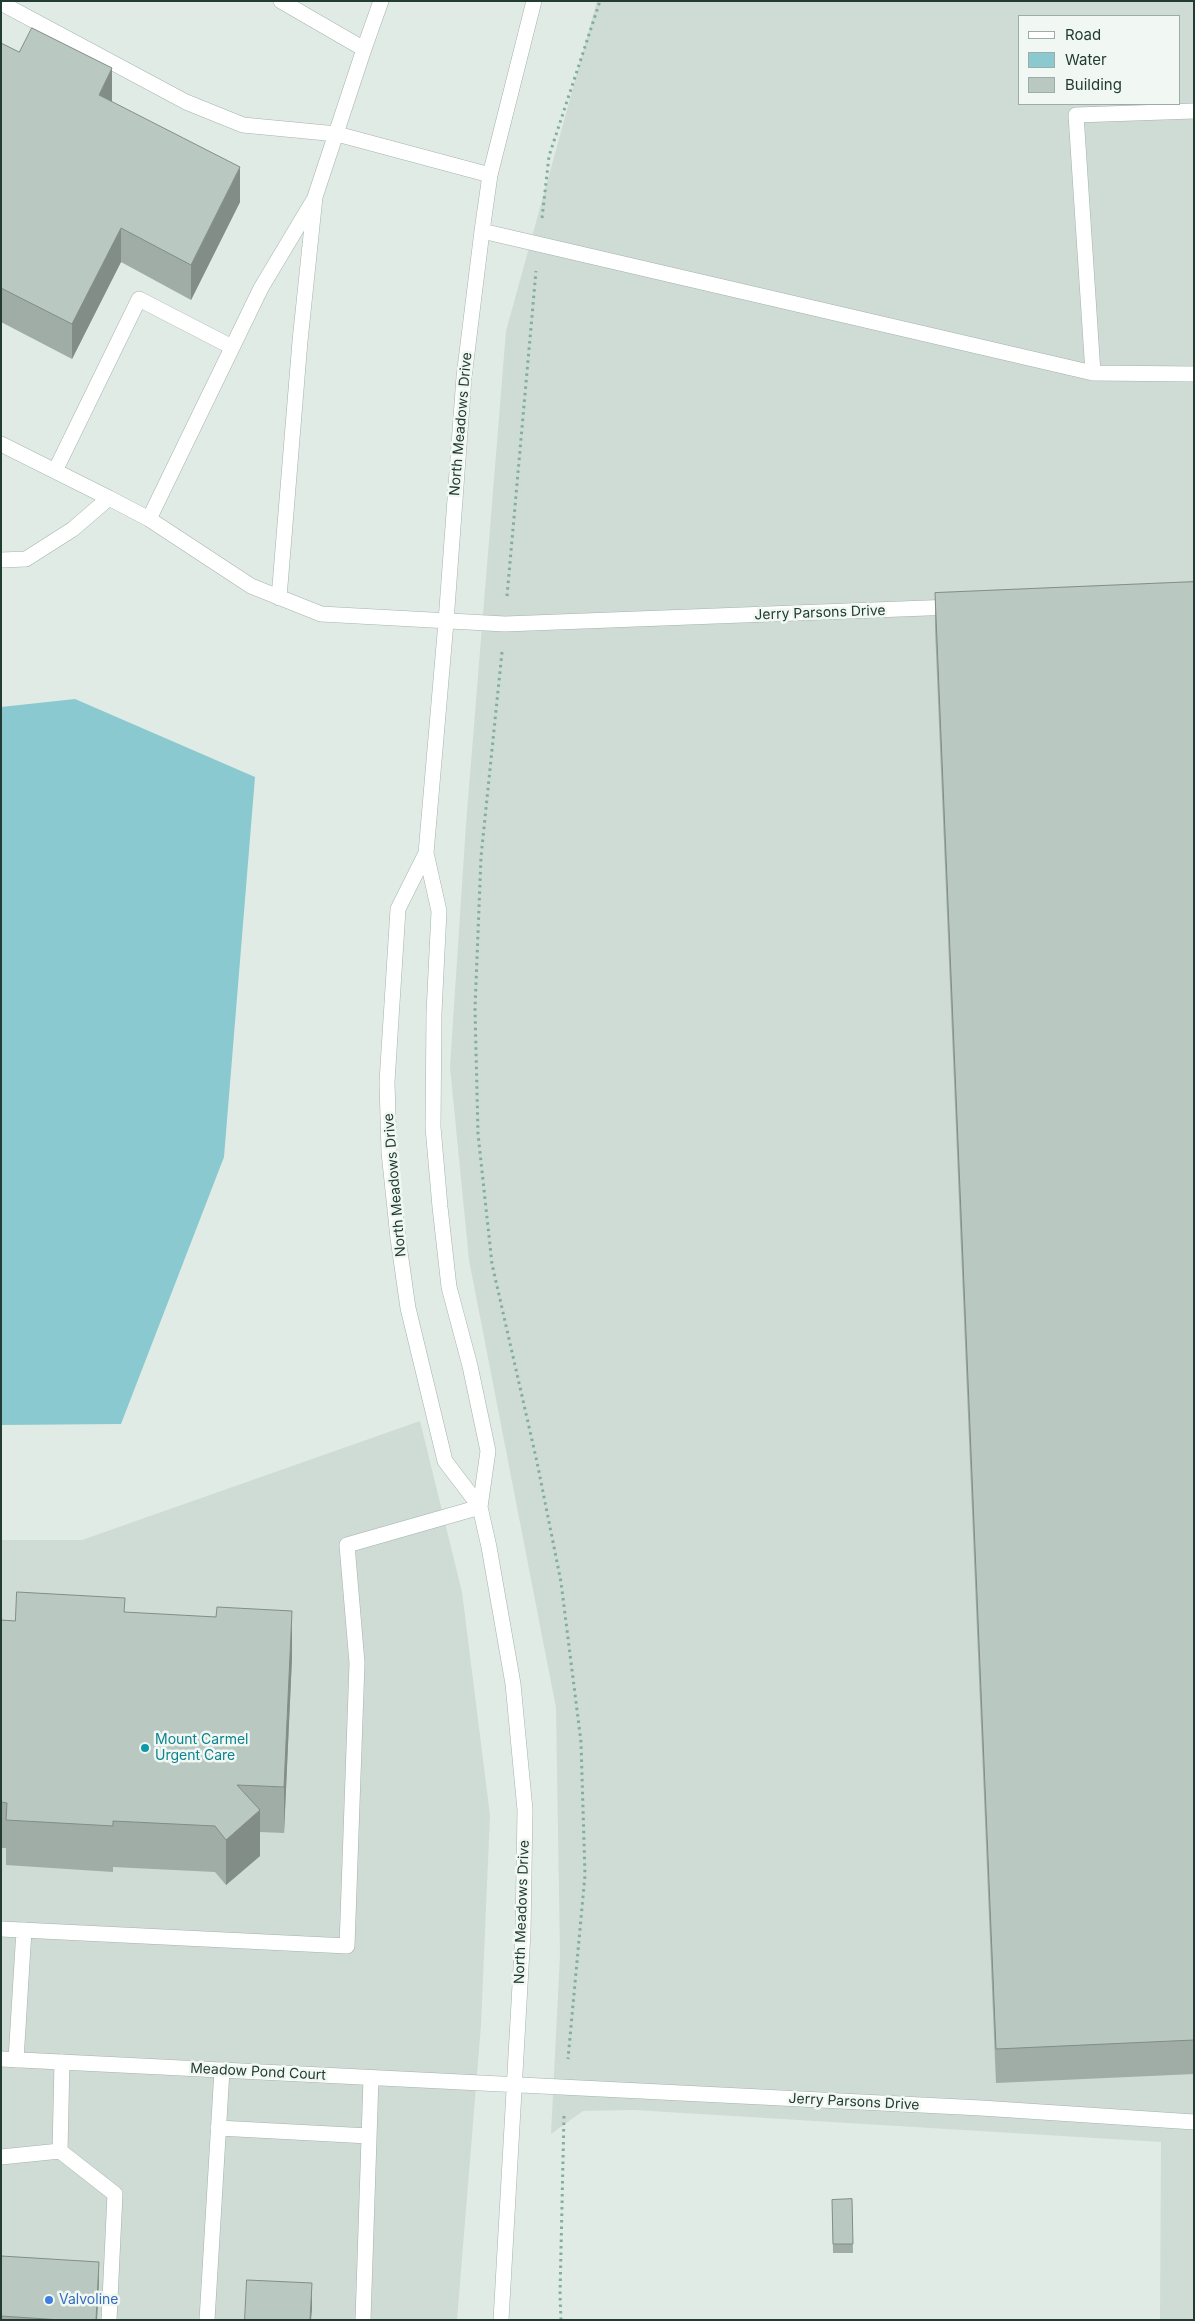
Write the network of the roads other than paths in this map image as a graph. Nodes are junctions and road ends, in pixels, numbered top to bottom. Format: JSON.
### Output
{"nodes":[{"id":1,"x":281,"y":1,"type":"edge"},
{"id":2,"x":381,"y":1,"type":"edge"},
{"id":3,"x":534,"y":1,"type":"edge"},
{"id":4,"x":1,"y":3,"type":"edge"},
{"id":5,"x":364,"y":49,"type":"junction"},
{"id":6,"x":1194,"y":111,"type":"edge"},
{"id":7,"x":337,"y":134,"type":"junction"},
{"id":8,"x":490,"y":176,"type":"junction"},
{"id":9,"x":315,"y":197,"type":"junction"},
{"id":10,"x":482,"y":231,"type":"junction"},
{"id":11,"x":232,"y":347,"type":"junction"},
{"id":12,"x":1093,"y":373,"type":"junction"},
{"id":13,"x":1194,"y":374,"type":"edge"},
{"id":14,"x":1,"y":444,"type":"edge"},
{"id":15,"x":55,"y":471,"type":"junction"},
{"id":16,"x":109,"y":498,"type":"junction"},
{"id":17,"x":149,"y":519,"type":"junction"},
{"id":18,"x":1,"y":560,"type":"edge"},
{"id":19,"x":279,"y":598,"type":"junction"},
{"id":20,"x":970,"y":606,"type":"edge"},
{"id":21,"x":446,"y":622,"type":"junction"},
{"id":22,"x":426,"y":853,"type":"junction"},
{"id":23,"x":480,"y":1507,"type":"junction"},
{"id":24,"x":1,"y":1929,"type":"edge"},
{"id":25,"x":24,"y":1930,"type":"junction"},
{"id":26,"x":9,"y":2059,"type":"edge"},
{"id":27,"x":62,"y":2062,"type":"junction"},
{"id":28,"x":222,"y":2070,"type":"junction"},
{"id":29,"x":371,"y":2078,"type":"junction"},
{"id":30,"x":514,"y":2085,"type":"junction"},
{"id":31,"x":1194,"y":2122,"type":"edge"},
{"id":32,"x":218,"y":2128,"type":"junction"},
{"id":33,"x":369,"y":2136,"type":"junction"},
{"id":34,"x":60,"y":2151,"type":"junction"},
{"id":35,"x":1,"y":2157,"type":"edge"},
{"id":36,"x":109,"y":2320,"type":"edge"},
{"id":37,"x":207,"y":2320,"type":"edge"},
{"id":38,"x":362,"y":2320,"type":"edge"},
{"id":39,"x":501,"y":2320,"type":"edge"}],
"edges":[{"from":1,"to":5,"type":"street"},
{"from":2,"to":5,"type":"street"},
{"from":3,"to":8,"type":"street","name":"North Meadows Drive"},
{"from":4,"to":7,"type":"street"},
{"from":5,"to":7,"type":"street"},
{"from":6,"to":12,"type":"street"},
{"from":7,"to":8,"type":"street"},
{"from":7,"to":9,"type":"street"},
{"from":8,"to":10,"type":"street","name":"North Meadows Drive"},
{"from":9,"to":11,"type":"street"},
{"from":9,"to":19,"type":"street"},
{"from":10,"to":12,"type":"street"},
{"from":10,"to":21,"type":"street","name":"North Meadows Drive"},
{"from":11,"to":15,"type":"street"},
{"from":11,"to":17,"type":"street"},
{"from":12,"to":13,"type":"street"},
{"from":14,"to":15,"type":"street","name":"Jerry Parsons Drive"},
{"from":15,"to":16,"type":"street","name":"Jerry Parsons Drive"},
{"from":16,"to":17,"type":"street","name":"Jerry Parsons Drive"},
{"from":16,"to":18,"type":"street"},
{"from":17,"to":19,"type":"street","name":"Jerry Parsons Drive"},
{"from":19,"to":21,"type":"street","name":"Jerry Parsons Drive"},
{"from":20,"to":21,"type":"street","name":"Jerry Parsons Drive"},
{"from":21,"to":22,"type":"street","name":"North Meadows Drive"},
{"from":22,"to":23,"type":"street","name":"North Meadows Drive"},
{"from":22,"to":23,"type":"street","name":"North Meadows Drive"},
{"from":23,"to":25,"type":"street"},
{"from":23,"to":30,"type":"street","name":"North Meadows Drive"},
{"from":24,"to":25,"type":"street"},
{"from":25,"to":26,"type":"street"},
{"from":26,"to":27,"type":"street","name":"Meadow Pond Court"},
{"from":27,"to":28,"type":"street","name":"Meadow Pond Court"},
{"from":27,"to":34,"type":"street"},
{"from":28,"to":29,"type":"street","name":"Meadow Pond Court"},
{"from":28,"to":32,"type":"street"},
{"from":29,"to":30,"type":"street","name":"Meadow Pond Court"},
{"from":29,"to":33,"type":"street"},
{"from":30,"to":31,"type":"street","name":"Jerry Parsons Drive"},
{"from":30,"to":39,"type":"street","name":"North Meadows Drive"},
{"from":32,"to":33,"type":"street"},
{"from":32,"to":37,"type":"street"},
{"from":33,"to":38,"type":"street"},
{"from":34,"to":35,"type":"street"},
{"from":34,"to":36,"type":"street"}]}
